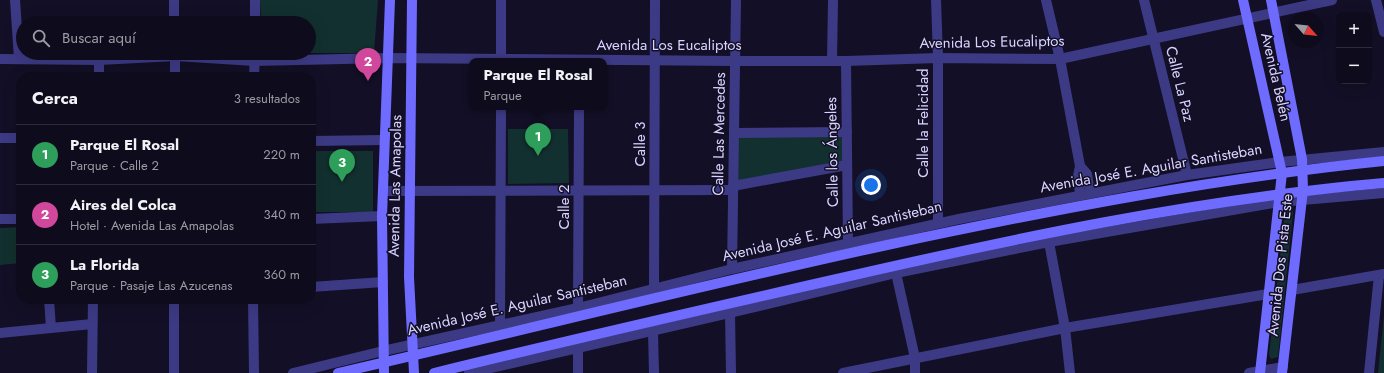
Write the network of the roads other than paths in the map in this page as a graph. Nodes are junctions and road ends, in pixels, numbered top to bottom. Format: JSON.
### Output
{"nodes":[{"id":1,"x":15,"y":0,"type":"edge"},
{"id":2,"x":174,"y":0,"type":"edge"},
{"id":3,"x":255,"y":0,"type":"edge"},
{"id":4,"x":390,"y":0,"type":"edge"},
{"id":5,"x":412,"y":0,"type":"edge"},
{"id":6,"x":501,"y":0,"type":"edge"},
{"id":7,"x":655,"y":0,"type":"edge"},
{"id":8,"x":736,"y":0,"type":"edge"},
{"id":9,"x":833,"y":0,"type":"edge"},
{"id":10,"x":936,"y":0,"type":"edge"},
{"id":11,"x":1046,"y":0,"type":"edge"},
{"id":12,"x":1144,"y":0,"type":"edge"},
{"id":13,"x":1243,"y":0,"type":"edge"},
{"id":14,"x":1271,"y":0,"type":"edge"},
{"id":15,"x":1332,"y":0,"type":"edge"},
{"id":16,"x":1376,"y":0,"type":"edge"},
{"id":17,"x":1274,"y":12,"type":"junction"},
{"id":18,"x":16,"y":16,"type":"edge"},
{"id":19,"x":174,"y":16,"type":"edge"},
{"id":20,"x":255,"y":16,"type":"edge"},
{"id":21,"x":1247,"y":18,"type":"junction"},
{"id":22,"x":1384,"y":32,"type":"edge"},
{"id":23,"x":1153,"y":39,"type":"junction"},
{"id":24,"x":316,"y":57,"type":"edge"},
{"id":25,"x":388,"y":58,"type":"junction"},
{"id":26,"x":411,"y":58,"type":"junction"},
{"id":27,"x":501,"y":58,"type":"edge"},
{"id":28,"x":938,"y":58,"type":"junction"},
{"id":29,"x":0,"y":59,"type":"edge"},
{"id":30,"x":16,"y":59,"type":"edge"},
{"id":31,"x":469,"y":59,"type":"edge"},
{"id":32,"x":1060,"y":59,"type":"junction"},
{"id":33,"x":99,"y":60,"type":"edge"},
{"id":34,"x":175,"y":60,"type":"edge"},
{"id":35,"x":254,"y":60,"type":"edge"},
{"id":36,"x":607,"y":60,"type":"edge"},
{"id":37,"x":655,"y":60,"type":"junction"},
{"id":38,"x":735,"y":61,"type":"junction"},
{"id":39,"x":832,"y":61,"type":"junction"},
{"id":40,"x":846,"y":61,"type":"junction"},
{"id":41,"x":99,"y":72,"type":"edge"},
{"id":42,"x":176,"y":72,"type":"edge"},
{"id":43,"x":254,"y":72,"type":"edge"},
{"id":44,"x":501,"y":110,"type":"edge"},
{"id":45,"x":579,"y":110,"type":"edge"},
{"id":46,"x":847,"y":132,"type":"junction"},
{"id":47,"x":734,"y":133,"type":"junction"},
{"id":48,"x":0,"y":138,"type":"edge"},
{"id":49,"x":16,"y":138,"type":"edge"},
{"id":50,"x":384,"y":140,"type":"junction"},
{"id":51,"x":316,"y":141,"type":"edge"},
{"id":52,"x":1384,"y":152,"type":"edge"},
{"id":53,"x":1302,"y":159,"type":"junction"},
{"id":54,"x":1280,"y":162,"type":"junction"},
{"id":55,"x":1384,"y":162,"type":"edge"},
{"id":56,"x":847,"y":165,"type":"junction"},
{"id":57,"x":1080,"y":166,"type":"junction"},
{"id":58,"x":1302,"y":170,"type":"junction"},
{"id":59,"x":1282,"y":173,"type":"junction"},
{"id":60,"x":1187,"y":175,"type":"junction"},
{"id":61,"x":1384,"y":183,"type":"edge"},
{"id":62,"x":733,"y":188,"type":"junction"},
{"id":63,"x":384,"y":191,"type":"junction"},
{"id":64,"x":579,"y":191,"type":"junction"},
{"id":65,"x":654,"y":191,"type":"junction"},
{"id":66,"x":409,"y":192,"type":"junction"},
{"id":67,"x":500,"y":192,"type":"junction"},
{"id":68,"x":1090,"y":192,"type":"junction"},
{"id":69,"x":1384,"y":193,"type":"edge"},
{"id":70,"x":1080,"y":194,"type":"junction"},
{"id":71,"x":1303,"y":195,"type":"junction"},
{"id":72,"x":1279,"y":198,"type":"junction"},
{"id":73,"x":382,"y":216,"type":"junction"},
{"id":74,"x":0,"y":219,"type":"edge"},
{"id":75,"x":16,"y":219,"type":"edge"},
{"id":76,"x":316,"y":219,"type":"edge"},
{"id":77,"x":938,"y":223,"type":"junction"},
{"id":78,"x":1049,"y":242,"type":"junction"},
{"id":79,"x":848,"y":243,"type":"junction"},
{"id":80,"x":732,"y":269,"type":"junction"},
{"id":81,"x":896,"y":273,"type":"junction"},
{"id":82,"x":1381,"y":275,"type":"edge"},
{"id":83,"x":383,"y":282,"type":"junction"},
{"id":84,"x":316,"y":287,"type":"edge"},
{"id":85,"x":654,"y":289,"type":"junction"},
{"id":86,"x":1292,"y":290,"type":"junction"},
{"id":87,"x":1268,"y":294,"type":"junction"},
{"id":88,"x":49,"y":304,"type":"edge"},
{"id":89,"x":93,"y":304,"type":"edge"},
{"id":90,"x":174,"y":304,"type":"edge"},
{"id":91,"x":253,"y":304,"type":"edge"},
{"id":92,"x":578,"y":308,"type":"junction"},
{"id":93,"x":730,"y":314,"type":"junction"},
{"id":94,"x":92,"y":324,"type":"junction"},
{"id":95,"x":500,"y":325,"type":"junction"},
{"id":96,"x":51,"y":328,"type":"junction"},
{"id":97,"x":1065,"y":328,"type":"junction"},
{"id":98,"x":653,"y":331,"type":"junction"},
{"id":99,"x":0,"y":333,"type":"edge"},
{"id":100,"x":578,"y":348,"type":"junction"},
{"id":101,"x":414,"y":349,"type":"junction"},
{"id":102,"x":383,"y":351,"type":"junction"},
{"id":103,"x":914,"y":358,"type":"junction"},
{"id":104,"x":383,"y":368,"type":"edge"},
{"id":105,"x":500,"y":369,"type":"edge"},
{"id":106,"x":1283,"y":370,"type":"edge"},
{"id":107,"x":1260,"y":372,"type":"edge"},
{"id":108,"x":92,"y":373,"type":"edge"},
{"id":109,"x":174,"y":373,"type":"edge"},
{"id":110,"x":254,"y":373,"type":"edge"},
{"id":111,"x":294,"y":373,"type":"edge"},
{"id":112,"x":338,"y":373,"type":"edge"},
{"id":113,"x":414,"y":373,"type":"edge"},
{"id":114,"x":434,"y":373,"type":"edge"},
{"id":115,"x":469,"y":373,"type":"edge"},
{"id":116,"x":578,"y":373,"type":"edge"},
{"id":117,"x":654,"y":373,"type":"edge"},
{"id":118,"x":730,"y":373,"type":"edge"},
{"id":119,"x":843,"y":373,"type":"edge"},
{"id":120,"x":915,"y":373,"type":"edge"},
{"id":121,"x":1070,"y":373,"type":"edge"},
{"id":122,"x":1250,"y":373,"type":"edge"},
{"id":123,"x":1369,"y":373,"type":"edge"}],
"edges":[{"from":1,"to":18,"type":"street"},
{"from":2,"to":19,"type":"street"},
{"from":3,"to":20,"type":"street"},
{"from":4,"to":25,"type":"main road","name":"Avenida Las Amapolas"},
{"from":5,"to":26,"type":"main road","name":"Avenida Las Amapolas"},
{"from":6,"to":27,"type":"street"},
{"from":7,"to":37,"type":"street","name":"Calle 3"},
{"from":8,"to":38,"type":"street","name":"Calle Las Mercedes"},
{"from":9,"to":39,"type":"street"},
{"from":10,"to":28,"type":"street","name":"Calle la Felicidad"},
{"from":11,"to":32,"type":"street"},
{"from":12,"to":23,"type":"street","name":"Calle La Paz"},
{"from":13,"to":21,"type":"main road","name":"Avenida Belén"},
{"from":14,"to":17,"type":"main road","name":"Avenida Belén"},
{"from":15,"to":17,"type":"street","name":"Avenida Los Eucaliptos"},
{"from":16,"to":22,"type":"street"},
{"from":17,"to":21,"type":"street","name":"Avenida Los Eucaliptos"},
{"from":17,"to":53,"type":"main road","name":"Avenida Belén"},
{"from":21,"to":23,"type":"street","name":"Avenida Los Eucaliptos"},
{"from":21,"to":54,"type":"main road","name":"Avenida Belén"},
{"from":23,"to":32,"type":"street","name":"Avenida Los Eucaliptos"},
{"from":23,"to":60,"type":"street","name":"Calle La Paz"},
{"from":24,"to":25,"type":"street","name":"Avenida Los Eucaliptos"},
{"from":25,"to":26,"type":"street","name":"Avenida Los Eucaliptos"},
{"from":25,"to":50,"type":"main road","name":"Avenida Las Amapolas"},
{"from":26,"to":31,"type":"street","name":"Avenida Los Eucaliptos"},
{"from":26,"to":66,"type":"main road","name":"Avenida Las Amapolas"},
{"from":28,"to":32,"type":"street","name":"Avenida Los Eucaliptos"},
{"from":28,"to":40,"type":"street","name":"Avenida Los Eucaliptos"},
{"from":28,"to":77,"type":"street","name":"Calle la Felicidad"},
{"from":29,"to":30,"type":"street","name":"Avenida Los Eucaliptos"},
{"from":32,"to":57,"type":"street"},
{"from":33,"to":41,"type":"street"},
{"from":34,"to":42,"type":"street"},
{"from":35,"to":43,"type":"street"},
{"from":36,"to":37,"type":"street","name":"Avenida Los Eucaliptos"},
{"from":37,"to":38,"type":"street","name":"Avenida Los Eucaliptos"},
{"from":37,"to":65,"type":"street","name":"Calle 3"},
{"from":38,"to":39,"type":"street","name":"Avenida Los Eucaliptos"},
{"from":38,"to":47,"type":"street","name":"Calle Las Mercedes"},
{"from":39,"to":40,"type":"street","name":"Avenida Los Eucaliptos"},
{"from":40,"to":46,"type":"street","name":"Calle los Ángeles"},
{"from":44,"to":67,"type":"street"},
{"from":45,"to":64,"type":"street","name":"Calle 2"},
{"from":46,"to":47,"type":"street"},
{"from":46,"to":56,"type":"street","name":"Calle los Ángeles"},
{"from":47,"to":62,"type":"street","name":"Calle Las Mercedes"},
{"from":48,"to":49,"type":"street"},
{"from":50,"to":51,"type":"street"},
{"from":50,"to":63,"type":"main road","name":"Avenida Las Amapolas"},
{"from":52,"to":53,"type":"street","name":"Avenida José E. Aguilar Santisteban"},
{"from":53,"to":54,"type":"street","name":"Avenida José E. Aguilar Santisteban"},
{"from":53,"to":58,"type":"main road","name":"Avenida Dos Pista Este"},
{"from":54,"to":59,"type":"main road","name":"Avenida Dos Pista Este"},
{"from":54,"to":60,"type":"street","name":"Avenida José E. Aguilar Santisteban"},
{"from":55,"to":58,"type":"main road","name":"Avenida José E. Aguilar Santisteban"},
{"from":56,"to":62,"type":"street"},
{"from":56,"to":79,"type":"street","name":"Calle los Ángeles"},
{"from":57,"to":68,"type":"street"},
{"from":57,"to":70,"type":"street"},
{"from":58,"to":59,"type":"main road","name":"Avenida José E. Aguilar Santisteban"},
{"from":58,"to":71,"type":"main road","name":"Avenida Dos Pista Este"},
{"from":59,"to":72,"type":"main road","name":"Avenida Dos Pista Este"},
{"from":59,"to":101,"type":"main road","name":"Avenida José E. Aguilar Santisteban"},
{"from":60,"to":68,"type":"street","name":"Avenida José E. Aguilar Santisteban"},
{"from":61,"to":71,"type":"main road"},
{"from":62,"to":65,"type":"street"},
{"from":62,"to":80,"type":"street","name":"Calle Las Mercedes"},
{"from":63,"to":66,"type":"street"},
{"from":63,"to":73,"type":"main road","name":"Avenida Las Amapolas"},
{"from":64,"to":65,"type":"street"},
{"from":64,"to":67,"type":"street"},
{"from":64,"to":92,"type":"street","name":"Calle 2"},
{"from":65,"to":85,"type":"street","name":"Calle 3"},
{"from":66,"to":67,"type":"street"},
{"from":66,"to":101,"type":"main road","name":"Avenida Las Amapolas"},
{"from":67,"to":95,"type":"street"},
{"from":68,"to":70,"type":"street","name":"Avenida José E. Aguilar Santisteban"},
{"from":69,"to":71,"type":"street"},
{"from":70,"to":77,"type":"street","name":"Avenida José E. Aguilar Santisteban"},
{"from":71,"to":72,"type":"street"},
{"from":71,"to":86,"type":"main road","name":"Avenida Dos Pista Este"},
{"from":72,"to":78,"type":"street"},
{"from":72,"to":87,"type":"main road","name":"Avenida Dos Pista Este"},
{"from":72,"to":114,"type":"main road"},
{"from":73,"to":76,"type":"street"},
{"from":73,"to":83,"type":"main road","name":"Avenida Las Amapolas"},
{"from":74,"to":75,"type":"street"},
{"from":77,"to":79,"type":"street","name":"Avenida José E. Aguilar Santisteban"},
{"from":78,"to":81,"type":"street"},
{"from":78,"to":97,"type":"street"},
{"from":79,"to":80,"type":"street","name":"Avenida José E. Aguilar Santisteban"},
{"from":80,"to":85,"type":"street","name":"Avenida José E. Aguilar Santisteban"},
{"from":81,"to":93,"type":"street"},
{"from":81,"to":103,"type":"street"},
{"from":82,"to":86,"type":"street"},
{"from":82,"to":123,"type":"street"},
{"from":83,"to":84,"type":"street"},
{"from":83,"to":102,"type":"main road","name":"Avenida Las Amapolas"},
{"from":85,"to":92,"type":"street","name":"Avenida José E. Aguilar Santisteban"},
{"from":86,"to":106,"type":"main road","name":"Avenida Dos Pista Este"},
{"from":87,"to":97,"type":"street"},
{"from":87,"to":107,"type":"main road","name":"Avenida Dos Pista Este"},
{"from":88,"to":96,"type":"street"},
{"from":89,"to":94,"type":"street"},
{"from":90,"to":109,"type":"street"},
{"from":91,"to":110,"type":"street"},
{"from":92,"to":95,"type":"street","name":"Avenida José E. Aguilar Santisteban"},
{"from":93,"to":98,"type":"street"},
{"from":93,"to":118,"type":"street"},
{"from":94,"to":96,"type":"street"},
{"from":94,"to":108,"type":"street"},
{"from":95,"to":101,"type":"street","name":"Avenida José E. Aguilar Santisteban"},
{"from":96,"to":99,"type":"street"},
{"from":97,"to":103,"type":"street"},
{"from":97,"to":121,"type":"street"},
{"from":98,"to":100,"type":"street"},
{"from":98,"to":117,"type":"street"},
{"from":100,"to":105,"type":"street"},
{"from":100,"to":116,"type":"street"},
{"from":101,"to":102,"type":"street","name":"Avenida José E. Aguilar Santisteban"},
{"from":101,"to":104,"type":"main road","name":"Avenida José E. Aguilar Santisteban"},
{"from":101,"to":113,"type":"main road","name":"Avenida Las Amapolas"},
{"from":102,"to":104,"type":"main road","name":"Avenida Las Amapolas"},
{"from":102,"to":111,"type":"street","name":"Avenida José E. Aguilar Santisteban"},
{"from":103,"to":119,"type":"street"},
{"from":103,"to":120,"type":"street"},
{"from":104,"to":112,"type":"main road","name":"Avenida José E. Aguilar Santisteban"},
{"from":105,"to":115,"type":"street"},
{"from":106,"to":107,"type":"street"},
{"from":107,"to":122,"type":"street"}]}
